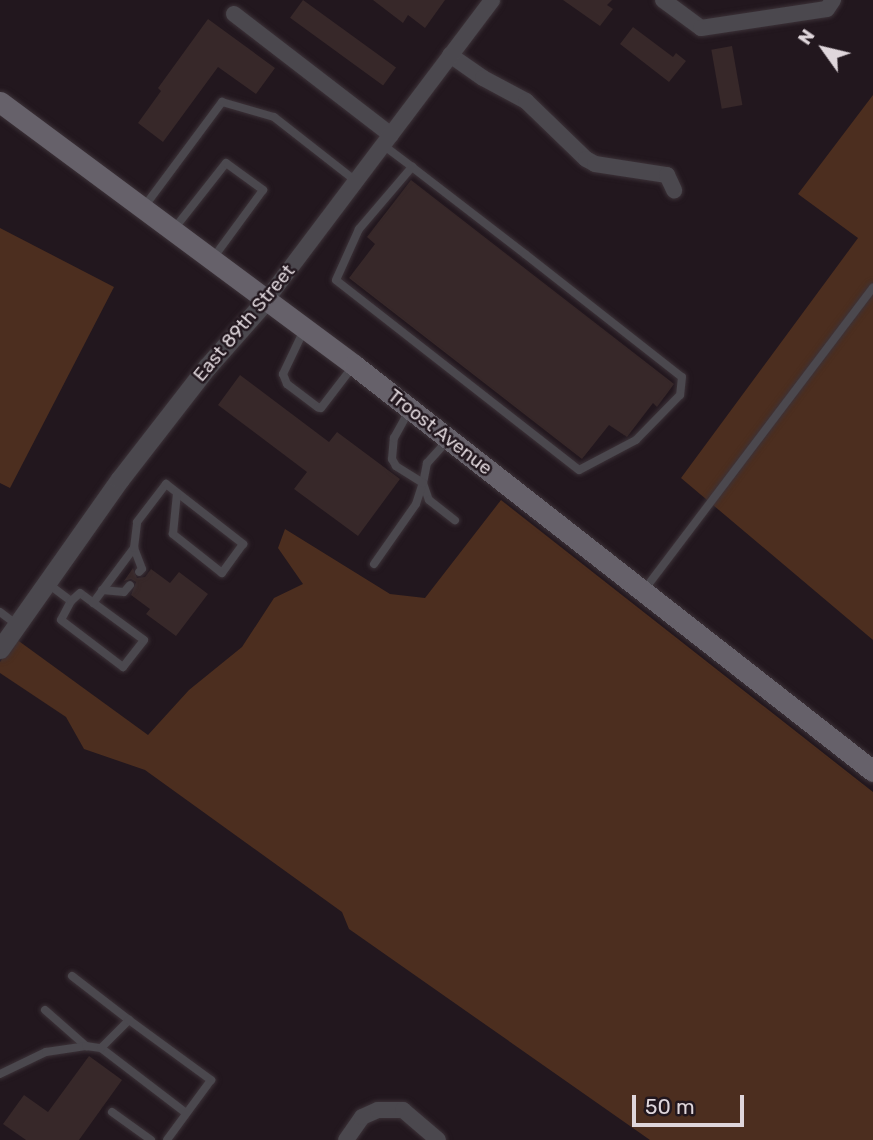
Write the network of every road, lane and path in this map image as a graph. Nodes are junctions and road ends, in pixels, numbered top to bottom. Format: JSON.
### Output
{"nodes":[{"id":1,"x":663,"y":0,"type":"edge"},
{"id":2,"x":833,"y":0,"type":"edge"},
{"id":3,"x":483,"y":3,"type":"edge"},
{"id":4,"x":234,"y":14,"type":"dead end"},
{"id":5,"x":450,"y":55,"type":"junction"},
{"id":6,"x":0,"y":103,"type":"edge"},
{"id":7,"x":387,"y":140,"type":"junction"},
{"id":8,"x":412,"y":167,"type":"junction"},
{"id":9,"x":356,"y":181,"type":"junction"},
{"id":10,"x":674,"y":190,"type":"dead end"},
{"id":11,"x":144,"y":207,"type":"junction"},
{"id":12,"x":174,"y":229,"type":"junction"},
{"id":13,"x":213,"y":258,"type":"junction"},
{"id":14,"x":873,"y":288,"type":"edge"},
{"id":15,"x":267,"y":299,"type":"junction"},
{"id":16,"x":305,"y":328,"type":"junction"},
{"id":17,"x":354,"y":365,"type":"junction"},
{"id":18,"x":410,"y":409,"type":"junction"},
{"id":19,"x":449,"y":439,"type":"junction"},
{"id":20,"x":423,"y":483,"type":"junction"},
{"id":21,"x":177,"y":493,"type":"junction"},
{"id":22,"x":455,"y":520,"type":"dead end"},
{"id":23,"x":134,"y":548,"type":"junction"},
{"id":24,"x":374,"y":564,"type":"dead end"},
{"id":25,"x":139,"y":572,"type":"dead end"},
{"id":26,"x":47,"y":583,"type":"junction"},
{"id":27,"x":130,"y":585,"type":"dead end"},
{"id":28,"x":102,"y":590,"type":"junction"},
{"id":29,"x":643,"y":592,"type":"junction"},
{"id":30,"x":71,"y":601,"type":"junction"},
{"id":31,"x":93,"y":603,"type":"junction"},
{"id":32,"x":0,"y":612,"type":"edge"},
{"id":33,"x":17,"y":625,"type":"junction"},
{"id":34,"x":0,"y":649,"type":"edge"},
{"id":35,"x":873,"y":771,"type":"edge"},
{"id":36,"x":72,"y":976,"type":"dead end"},
{"id":37,"x":45,"y":1010,"type":"dead end"},
{"id":38,"x":128,"y":1020,"type":"junction"},
{"id":39,"x":86,"y":1046,"type":"junction"},
{"id":40,"x":102,"y":1048,"type":"junction"},
{"id":41,"x":0,"y":1074,"type":"edge"},
{"id":42,"x":112,"y":1112,"type":"dead end"},
{"id":43,"x":186,"y":1113,"type":"junction"},
{"id":44,"x":151,"y":1140,"type":"edge"},
{"id":45,"x":167,"y":1140,"type":"edge"},
{"id":46,"x":346,"y":1140,"type":"edge"},
{"id":47,"x":438,"y":1140,"type":"edge"}],
"edges":[{"from":1,"to":2,"type":"street"},
{"from":3,"to":5,"type":"street","name":"East 89th Street"},
{"from":4,"to":7,"type":"street"},
{"from":5,"to":7,"type":"street","name":"East 89th Street"},
{"from":5,"to":10,"type":"street"},
{"from":6,"to":11,"type":"main road","name":"Troost Avenue"},
{"from":7,"to":8,"type":"lane"},
{"from":7,"to":9,"type":"street","name":"East 89th Street"},
{"from":8,"to":8,"type":"lane"},
{"from":9,"to":11,"type":"lane"},
{"from":9,"to":15,"type":"street","name":"East 89th Street"},
{"from":11,"to":12,"type":"main road","name":"Troost Avenue"},
{"from":12,"to":13,"type":"main road","name":"Troost Avenue"},
{"from":12,"to":13,"type":"lane"},
{"from":13,"to":15,"type":"main road","name":"Troost Avenue"},
{"from":14,"to":29,"type":"lane"},
{"from":15,"to":16,"type":"main road","name":"Troost Avenue"},
{"from":15,"to":26,"type":"street","name":"East 89th Street"},
{"from":16,"to":17,"type":"main road","name":"Troost Avenue"},
{"from":16,"to":17,"type":"lane"},
{"from":17,"to":18,"type":"main road","name":"Troost Avenue"},
{"from":18,"to":19,"type":"main road","name":"Troost Avenue"},
{"from":18,"to":20,"type":"lane"},
{"from":19,"to":20,"type":"lane"},
{"from":19,"to":29,"type":"main road","name":"Troost Avenue"},
{"from":20,"to":22,"type":"lane"},
{"from":20,"to":24,"type":"lane"},
{"from":21,"to":21,"type":"lane"},
{"from":21,"to":23,"type":"lane"},
{"from":23,"to":25,"type":"lane"},
{"from":23,"to":28,"type":"lane"},
{"from":26,"to":30,"type":"lane"},
{"from":26,"to":33,"type":"street","name":"East 89th Street"},
{"from":27,"to":28,"type":"lane"},
{"from":28,"to":31,"type":"lane"},
{"from":29,"to":35,"type":"main road","name":"Troost Avenue"},
{"from":30,"to":31,"type":"lane"},
{"from":30,"to":31,"type":"lane"},
{"from":32,"to":33,"type":"lane"},
{"from":33,"to":34,"type":"street","name":"East 89th Street"},
{"from":36,"to":38,"type":"lane"},
{"from":37,"to":39,"type":"lane"},
{"from":38,"to":40,"type":"lane"},
{"from":38,"to":43,"type":"lane"},
{"from":39,"to":40,"type":"lane"},
{"from":39,"to":41,"type":"lane"},
{"from":40,"to":43,"type":"lane"},
{"from":42,"to":44,"type":"lane"},
{"from":43,"to":45,"type":"lane"},
{"from":46,"to":47,"type":"street"}]}
